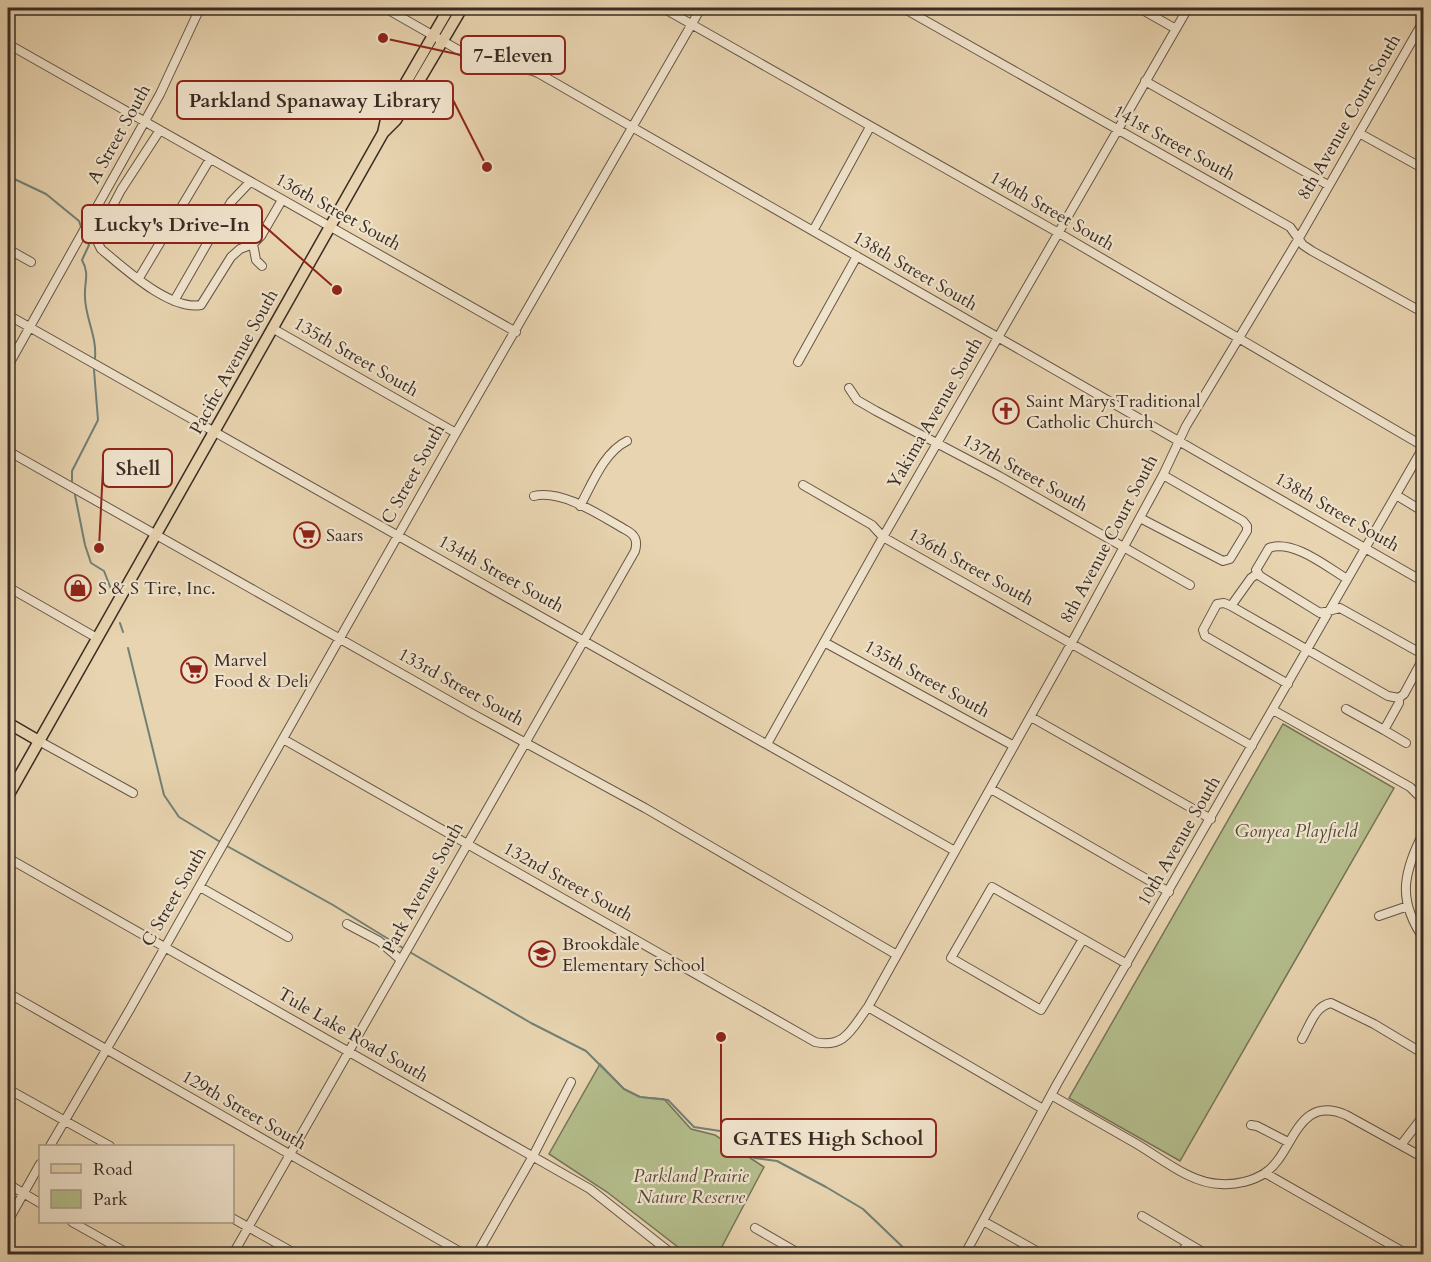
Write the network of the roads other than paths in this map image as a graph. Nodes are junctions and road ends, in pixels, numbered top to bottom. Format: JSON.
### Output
{"nodes":[{"id":1,"x":200,"y":8,"type":"edge"},
{"id":2,"x":385,"y":8,"type":"edge"},
{"id":3,"x":449,"y":8,"type":"edge"},
{"id":4,"x":462,"y":8,"type":"edge"},
{"id":5,"x":663,"y":8,"type":"edge"},
{"id":6,"x":701,"y":8,"type":"edge"},
{"id":7,"x":903,"y":8,"type":"edge"},
{"id":8,"x":1139,"y":8,"type":"edge"},
{"id":9,"x":1188,"y":8,"type":"edge"},
{"id":10,"x":1424,"y":20,"type":"edge"},
{"id":11,"x":691,"y":24,"type":"junction"},
{"id":12,"x":1176,"y":29,"type":"junction"},
{"id":13,"x":438,"y":38,"type":"junction"},
{"id":14,"x":8,"y":44,"type":"edge"},
{"id":15,"x":1145,"y":81,"type":"junction"},
{"id":16,"x":144,"y":122,"type":"junction"},
{"id":17,"x":632,"y":126,"type":"junction"},
{"id":18,"x":870,"y":127,"type":"junction"},
{"id":19,"x":160,"y":130,"type":"junction"},
{"id":20,"x":1117,"y":130,"type":"junction"},
{"id":21,"x":1359,"y":132,"type":"junction"},
{"id":22,"x":210,"y":159,"type":"junction"},
{"id":23,"x":1424,"y":169,"type":"edge"},
{"id":24,"x":249,"y":182,"type":"junction"},
{"id":25,"x":1328,"y":185,"type":"junction"},
{"id":26,"x":282,"y":200,"type":"junction"},
{"id":27,"x":330,"y":226,"type":"junction"},
{"id":28,"x":813,"y":231,"type":"junction"},
{"id":29,"x":1057,"y":232,"type":"junction"},
{"id":30,"x":1299,"y":238,"type":"junction"},
{"id":31,"x":253,"y":244,"type":"junction"},
{"id":32,"x":8,"y":249,"type":"edge"},
{"id":33,"x":857,"y":256,"type":"junction"},
{"id":34,"x":31,"y":262,"type":"dead end"},
{"id":35,"x":262,"y":266,"type":"dead end"},
{"id":36,"x":139,"y":278,"type":"junction"},
{"id":37,"x":174,"y":301,"type":"junction"},
{"id":38,"x":1424,"y":313,"type":"edge"},
{"id":39,"x":8,"y":315,"type":"edge"},
{"id":40,"x":30,"y":327,"type":"junction"},
{"id":41,"x":272,"y":328,"type":"junction"},
{"id":42,"x":516,"y":332,"type":"junction"},
{"id":43,"x":997,"y":337,"type":"junction"},
{"id":44,"x":1239,"y":338,"type":"junction"},
{"id":45,"x":798,"y":362,"type":"dead end"},
{"id":46,"x":8,"y":366,"type":"edge"},
{"id":47,"x":849,"y":388,"type":"dead end"},
{"id":48,"x":214,"y":431,"type":"junction"},
{"id":49,"x":456,"y":433,"type":"junction"},
{"id":50,"x":627,"y":441,"type":"dead end"},
{"id":51,"x":937,"y":442,"type":"junction"},
{"id":52,"x":1180,"y":442,"type":"junction"},
{"id":53,"x":1424,"y":446,"type":"edge"},
{"id":54,"x":8,"y":450,"type":"edge"},
{"id":55,"x":1163,"y":475,"type":"junction"},
{"id":56,"x":803,"y":485,"type":"dead end"},
{"id":57,"x":1396,"y":495,"type":"junction"},
{"id":58,"x":534,"y":496,"type":"dead end"},
{"id":59,"x":580,"y":506,"type":"junction"},
{"id":60,"x":1424,"y":512,"type":"edge"},
{"id":61,"x":1140,"y":518,"type":"junction"},
{"id":62,"x":156,"y":534,"type":"junction"},
{"id":63,"x":398,"y":536,"type":"junction"},
{"id":64,"x":883,"y":537,"type":"junction"},
{"id":65,"x":1124,"y":548,"type":"junction"},
{"id":66,"x":1366,"y":548,"type":"junction"},
{"id":67,"x":1257,"y":574,"type":"junction"},
{"id":68,"x":1347,"y":579,"type":"junction"},
{"id":69,"x":1424,"y":582,"type":"edge"},
{"id":70,"x":1190,"y":585,"type":"dead end"},
{"id":71,"x":8,"y":587,"type":"edge"},
{"id":72,"x":1227,"y":604,"type":"junction"},
{"id":73,"x":1329,"y":611,"type":"junction"},
{"id":74,"x":97,"y":638,"type":"junction"},
{"id":75,"x":340,"y":638,"type":"junction"},
{"id":76,"x":583,"y":640,"type":"junction"},
{"id":77,"x":824,"y":642,"type":"junction"},
{"id":78,"x":1071,"y":643,"type":"junction"},
{"id":79,"x":1307,"y":650,"type":"junction"},
{"id":80,"x":1424,"y":656,"type":"edge"},
{"id":81,"x":1288,"y":684,"type":"junction"},
{"id":82,"x":1399,"y":698,"type":"junction"},
{"id":83,"x":1346,"y":709,"type":"dead end"},
{"id":84,"x":1273,"y":710,"type":"junction"},
{"id":85,"x":1031,"y":717,"type":"junction"},
{"id":86,"x":8,"y":723,"type":"edge"},
{"id":87,"x":1384,"y":730,"type":"junction"},
{"id":88,"x":283,"y":739,"type":"junction"},
{"id":89,"x":39,"y":741,"type":"junction"},
{"id":90,"x":525,"y":742,"type":"junction"},
{"id":91,"x":1406,"y":743,"type":"dead end"},
{"id":92,"x":767,"y":744,"type":"junction"},
{"id":93,"x":1014,"y":746,"type":"junction"},
{"id":94,"x":1252,"y":746,"type":"junction"},
{"id":95,"x":991,"y":789,"type":"junction"},
{"id":96,"x":133,"y":793,"type":"dead end"},
{"id":97,"x":8,"y":796,"type":"edge"},
{"id":98,"x":1424,"y":801,"type":"edge"},
{"id":99,"x":1210,"y":819,"type":"junction"},
{"id":100,"x":1424,"y":831,"type":"edge"},
{"id":101,"x":467,"y":844,"type":"junction"},
{"id":102,"x":955,"y":851,"type":"junction"},
{"id":103,"x":8,"y":858,"type":"edge"},
{"id":104,"x":200,"y":886,"type":"junction"},
{"id":105,"x":1169,"y":892,"type":"junction"},
{"id":106,"x":1409,"y":909,"type":"junction"},
{"id":107,"x":1379,"y":916,"type":"dead end"},
{"id":108,"x":347,"y":924,"type":"dead end"},
{"id":109,"x":288,"y":937,"type":"dead end"},
{"id":110,"x":1083,"y":939,"type":"junction"},
{"id":111,"x":1424,"y":939,"type":"edge"},
{"id":112,"x":165,"y":948,"type":"junction"},
{"id":113,"x":897,"y":955,"type":"junction"},
{"id":114,"x":402,"y":960,"type":"junction"},
{"id":115,"x":1127,"y":964,"type":"junction"},
{"id":116,"x":8,"y":993,"type":"edge"},
{"id":117,"x":868,"y":1007,"type":"junction"},
{"id":118,"x":1302,"y":1039,"type":"dead end"},
{"id":119,"x":839,"y":1041,"type":"joint"},
{"id":120,"x":107,"y":1050,"type":"junction"},
{"id":121,"x":349,"y":1052,"type":"junction"},
{"id":122,"x":1424,"y":1054,"type":"edge"},
{"id":123,"x":571,"y":1082,"type":"dead end"},
{"id":124,"x":8,"y":1089,"type":"edge"},
{"id":125,"x":1051,"y":1095,"type":"junction"},
{"id":126,"x":1043,"y":1110,"type":"junction"},
{"id":127,"x":1424,"y":1115,"type":"edge"},
{"id":128,"x":65,"y":1121,"type":"junction"},
{"id":129,"x":1251,"y":1125,"type":"dead end"},
{"id":130,"x":1288,"y":1142,"type":"junction"},
{"id":131,"x":51,"y":1145,"type":"edge"},
{"id":132,"x":108,"y":1145,"type":"edge"},
{"id":133,"x":1401,"y":1145,"type":"junction"},
{"id":134,"x":290,"y":1156,"type":"junction"},
{"id":135,"x":533,"y":1156,"type":"junction"},
{"id":136,"x":1424,"y":1158,"type":"edge"},
{"id":137,"x":39,"y":1166,"type":"edge"},
{"id":138,"x":1265,"y":1173,"type":"junction"},
{"id":139,"x":8,"y":1184,"type":"edge"},
{"id":140,"x":24,"y":1193,"type":"junction"},
{"id":141,"x":39,"y":1202,"type":"edge"},
{"id":142,"x":1142,"y":1216,"type":"dead end"},
{"id":143,"x":234,"y":1219,"type":"edge"},
{"id":144,"x":8,"y":1221,"type":"edge"},
{"id":145,"x":983,"y":1221,"type":"junction"},
{"id":146,"x":75,"y":1223,"type":"edge"},
{"id":147,"x":248,"y":1227,"type":"junction"},
{"id":148,"x":755,"y":1228,"type":"dead end"},
{"id":149,"x":1187,"y":1244,"type":"junction"},
{"id":150,"x":129,"y":1254,"type":"edge"},
{"id":151,"x":232,"y":1254,"type":"edge"},
{"id":152,"x":296,"y":1254,"type":"edge"},
{"id":153,"x":464,"y":1254,"type":"edge"},
{"id":154,"x":477,"y":1254,"type":"edge"},
{"id":155,"x":672,"y":1254,"type":"edge"},
{"id":156,"x":800,"y":1254,"type":"edge"},
{"id":157,"x":964,"y":1254,"type":"edge"},
{"id":158,"x":1042,"y":1254,"type":"edge"},
{"id":159,"x":1181,"y":1254,"type":"edge"},
{"id":160,"x":1206,"y":1254,"type":"edge"},
{"id":161,"x":1407,"y":1254,"type":"edge"}],
"edges":[{"from":1,"to":16,"type":"street","name":"A Street South"},
{"from":2,"to":13,"type":"street","name":"138th Street South"},
{"from":3,"to":13,"type":"main road","name":"Pacific Avenue South"},
{"from":4,"to":13,"type":"main road","name":"Pacific Avenue South"},
{"from":5,"to":11,"type":"street","name":"140th Street South"},
{"from":6,"to":11,"type":"street","name":"C Street South"},
{"from":7,"to":20,"type":"street","name":"141st Street South"},
{"from":8,"to":12,"type":"street"},
{"from":9,"to":12,"type":"street","name":"Yakima Avenue South"},
{"from":10,"to":21,"type":"street","name":"8th Avenue Court South"},
{"from":11,"to":17,"type":"street","name":"C Street South"},
{"from":11,"to":18,"type":"street","name":"140th Street South"},
{"from":12,"to":15,"type":"street","name":"Yakima Avenue South"},
{"from":13,"to":17,"type":"street","name":"138th Street South"},
{"from":13,"to":27,"type":"main road","name":"Pacific Avenue South"},
{"from":14,"to":16,"type":"street","name":"136th Street South"},
{"from":15,"to":20,"type":"street","name":"Yakima Avenue South"},
{"from":15,"to":25,"type":"street"},
{"from":16,"to":19,"type":"street","name":"136th Street South"},
{"from":16,"to":40,"type":"street","name":"A Street South"},
{"from":17,"to":28,"type":"street","name":"138th Street South"},
{"from":17,"to":42,"type":"street","name":"C Street South"},
{"from":18,"to":28,"type":"street"},
{"from":18,"to":29,"type":"street","name":"140th Street South"},
{"from":19,"to":22,"type":"street","name":"136th Street South"},
{"from":19,"to":36,"type":"street"},
{"from":20,"to":29,"type":"street","name":"Yakima Avenue South"},
{"from":20,"to":30,"type":"street","name":"141st Street South"},
{"from":21,"to":23,"type":"street"},
{"from":21,"to":25,"type":"street","name":"8th Avenue Court South"},
{"from":22,"to":24,"type":"street","name":"136th Street South"},
{"from":22,"to":36,"type":"street"},
{"from":24,"to":26,"type":"street","name":"136th Street South"},
{"from":24,"to":37,"type":"street"},
{"from":25,"to":30,"type":"street","name":"8th Avenue Court South"},
{"from":26,"to":27,"type":"street","name":"136th Street South"},
{"from":26,"to":31,"type":"street"},
{"from":27,"to":41,"type":"main road","name":"Pacific Avenue South"},
{"from":27,"to":42,"type":"street","name":"136th Street South"},
{"from":28,"to":33,"type":"street","name":"138th Street South"},
{"from":29,"to":43,"type":"street","name":"Yakima Avenue South"},
{"from":29,"to":44,"type":"street","name":"140th Street South"},
{"from":30,"to":38,"type":"street","name":"141st Street South"},
{"from":30,"to":44,"type":"street","name":"8th Avenue Court South"},
{"from":31,"to":35,"type":"street"},
{"from":31,"to":37,"type":"street"},
{"from":32,"to":34,"type":"street"},
{"from":33,"to":43,"type":"street","name":"138th Street South"},
{"from":33,"to":45,"type":"street"},
{"from":36,"to":37,"type":"street"},
{"from":39,"to":40,"type":"street","name":"134th Street South"},
{"from":40,"to":46,"type":"street","name":"A Street South"},
{"from":40,"to":48,"type":"street","name":"134th Street South"},
{"from":41,"to":48,"type":"main road","name":"Pacific Avenue South"},
{"from":41,"to":49,"type":"street","name":"135th Street South"},
{"from":42,"to":49,"type":"street","name":"C Street South"},
{"from":43,"to":51,"type":"street","name":"Yakima Avenue South"},
{"from":43,"to":52,"type":"street","name":"138th Street South"},
{"from":44,"to":52,"type":"street","name":"8th Avenue Court South"},
{"from":44,"to":53,"type":"street","name":"140th Street South"},
{"from":47,"to":51,"type":"street","name":"137th Street South"},
{"from":48,"to":62,"type":"main road","name":"Pacific Avenue South"},
{"from":48,"to":63,"type":"street","name":"134th Street South"},
{"from":49,"to":63,"type":"street","name":"C Street South"},
{"from":50,"to":59,"type":"street"},
{"from":51,"to":64,"type":"street","name":"Yakima Avenue South"},
{"from":51,"to":65,"type":"street","name":"137th Street South"},
{"from":52,"to":55,"type":"street","name":"8th Avenue Court South"},
{"from":52,"to":66,"type":"street","name":"138th Street South"},
{"from":53,"to":57,"type":"street","name":"10th Avenue South"},
{"from":54,"to":62,"type":"street","name":"133rd Street South"},
{"from":55,"to":61,"type":"street","name":"8th Avenue Court South"},
{"from":55,"to":61,"type":"street"},
{"from":56,"to":64,"type":"street","name":"136th Street South"},
{"from":57,"to":60,"type":"street"},
{"from":57,"to":66,"type":"street","name":"10th Avenue South"},
{"from":58,"to":59,"type":"street"},
{"from":59,"to":76,"type":"street","name":"Park Avenue South"},
{"from":61,"to":65,"type":"street","name":"8th Avenue Court South"},
{"from":62,"to":74,"type":"main road","name":"Pacific Avenue South"},
{"from":62,"to":75,"type":"street","name":"133rd Street South"},
{"from":63,"to":75,"type":"street","name":"C Street South"},
{"from":63,"to":76,"type":"street","name":"134th Street South"},
{"from":64,"to":77,"type":"street","name":"Yakima Avenue South"},
{"from":64,"to":78,"type":"street","name":"136th Street South"},
{"from":65,"to":70,"type":"street","name":"137th Street South"},
{"from":65,"to":78,"type":"street","name":"8th Avenue Court South"},
{"from":66,"to":68,"type":"street","name":"10th Avenue South"},
{"from":66,"to":69,"type":"street","name":"138th Street South"},
{"from":67,"to":68,"type":"street"},
{"from":67,"to":72,"type":"street"},
{"from":67,"to":73,"type":"street"},
{"from":68,"to":73,"type":"street","name":"10th Avenue South"},
{"from":71,"to":74,"type":"street"},
{"from":72,"to":79,"type":"street"},
{"from":72,"to":81,"type":"street"},
{"from":73,"to":79,"type":"street","name":"10th Avenue South"},
{"from":73,"to":80,"type":"street"},
{"from":74,"to":89,"type":"main road","name":"Pacific Avenue South"},
{"from":75,"to":88,"type":"street","name":"C Street South"},
{"from":75,"to":90,"type":"street","name":"133rd Street South"},
{"from":76,"to":90,"type":"street","name":"Park Avenue South"},
{"from":76,"to":92,"type":"street","name":"134th Street South"},
{"from":77,"to":92,"type":"street","name":"Yakima Avenue South"},
{"from":77,"to":93,"type":"street","name":"135th Street South"},
{"from":78,"to":85,"type":"street","name":"8th Avenue Court South"},
{"from":78,"to":94,"type":"street","name":"136th Street South"},
{"from":79,"to":81,"type":"street","name":"10th Avenue South"},
{"from":79,"to":82,"type":"street"},
{"from":80,"to":82,"type":"street"},
{"from":81,"to":84,"type":"street","name":"10th Avenue South"},
{"from":82,"to":87,"type":"street"},
{"from":83,"to":87,"type":"street"},
{"from":84,"to":94,"type":"street","name":"10th Avenue South"},
{"from":84,"to":98,"type":"street"},
{"from":85,"to":93,"type":"street","name":"8th Avenue Court South"},
{"from":85,"to":99,"type":"street"},
{"from":86,"to":89,"type":"main road"},
{"from":87,"to":91,"type":"street"},
{"from":88,"to":101,"type":"street","name":"132nd Street South"},
{"from":88,"to":104,"type":"street","name":"C Street South"},
{"from":89,"to":96,"type":"street"},
{"from":89,"to":97,"type":"main road","name":"Pacific Avenue South"},
{"from":90,"to":101,"type":"street","name":"Park Avenue South"},
{"from":90,"to":113,"type":"street","name":"133rd Street South"},
{"from":92,"to":102,"type":"street","name":"134th Street South"},
{"from":93,"to":95,"type":"street","name":"8th Avenue Court South"},
{"from":94,"to":99,"type":"street","name":"10th Avenue South"},
{"from":95,"to":102,"type":"street","name":"8th Avenue Court South"},
{"from":95,"to":105,"type":"street"},
{"from":99,"to":105,"type":"street","name":"10th Avenue South"},
{"from":100,"to":106,"type":"street"},
{"from":101,"to":114,"type":"street","name":"Park Avenue South"},
{"from":101,"to":119,"type":"street","name":"132nd Street South"},
{"from":102,"to":113,"type":"street","name":"8th Avenue Court South"},
{"from":103,"to":112,"type":"street","name":"Tule Lake Road South"},
{"from":104,"to":109,"type":"street"},
{"from":104,"to":112,"type":"street","name":"C Street South"},
{"from":105,"to":115,"type":"street","name":"10th Avenue South"},
{"from":106,"to":107,"type":"street"},
{"from":106,"to":111,"type":"street"},
{"from":108,"to":114,"type":"street"},
{"from":110,"to":110,"type":"street"},
{"from":110,"to":115,"type":"street"},
{"from":112,"to":120,"type":"street","name":"C Street South"},
{"from":112,"to":121,"type":"street","name":"Tule Lake Road South"},
{"from":113,"to":117,"type":"street","name":"8th Avenue Court South"},
{"from":114,"to":121,"type":"street","name":"Park Avenue South"},
{"from":115,"to":125,"type":"street","name":"10th Avenue South"},
{"from":116,"to":120,"type":"street","name":"129th Street South"},
{"from":117,"to":119,"type":"street","name":"8th Avenue Court South"},
{"from":117,"to":126,"type":"street"},
{"from":118,"to":122,"type":"street"},
{"from":120,"to":128,"type":"street","name":"C Street South"},
{"from":120,"to":134,"type":"street","name":"129th Street South"},
{"from":121,"to":134,"type":"street","name":"Park Avenue South"},
{"from":121,"to":135,"type":"street","name":"Tule Lake Road South"},
{"from":123,"to":135,"type":"street"},
{"from":124,"to":128,"type":"street"},
{"from":125,"to":126,"type":"street","name":"10th Avenue South"},
{"from":125,"to":138,"type":"street"},
{"from":126,"to":145,"type":"street","name":"10th Avenue South"},
{"from":127,"to":133,"type":"street"},
{"from":128,"to":131,"type":"street","name":"C Street South"},
{"from":128,"to":132,"type":"street"},
{"from":129,"to":130,"type":"street"},
{"from":130,"to":133,"type":"street"},
{"from":130,"to":138,"type":"street"},
{"from":133,"to":136,"type":"street"},
{"from":134,"to":147,"type":"street","name":"Park Avenue South"},
{"from":134,"to":153,"type":"street","name":"129th Street South"},
{"from":135,"to":154,"type":"street"},
{"from":135,"to":155,"type":"street","name":"Tule Lake Road South"},
{"from":137,"to":140,"type":"street"},
{"from":138,"to":161,"type":"street"},
{"from":139,"to":140,"type":"street"},
{"from":140,"to":141,"type":"street"},
{"from":140,"to":144,"type":"street"},
{"from":142,"to":149,"type":"street"},
{"from":143,"to":147,"type":"street"},
{"from":145,"to":157,"type":"street","name":"10th Avenue South"},
{"from":145,"to":158,"type":"street"},
{"from":146,"to":150,"type":"street"},
{"from":147,"to":151,"type":"street","name":"Park Avenue South"},
{"from":147,"to":152,"type":"street"},
{"from":148,"to":156,"type":"street"},
{"from":149,"to":159,"type":"street"},
{"from":149,"to":160,"type":"street"}]}
